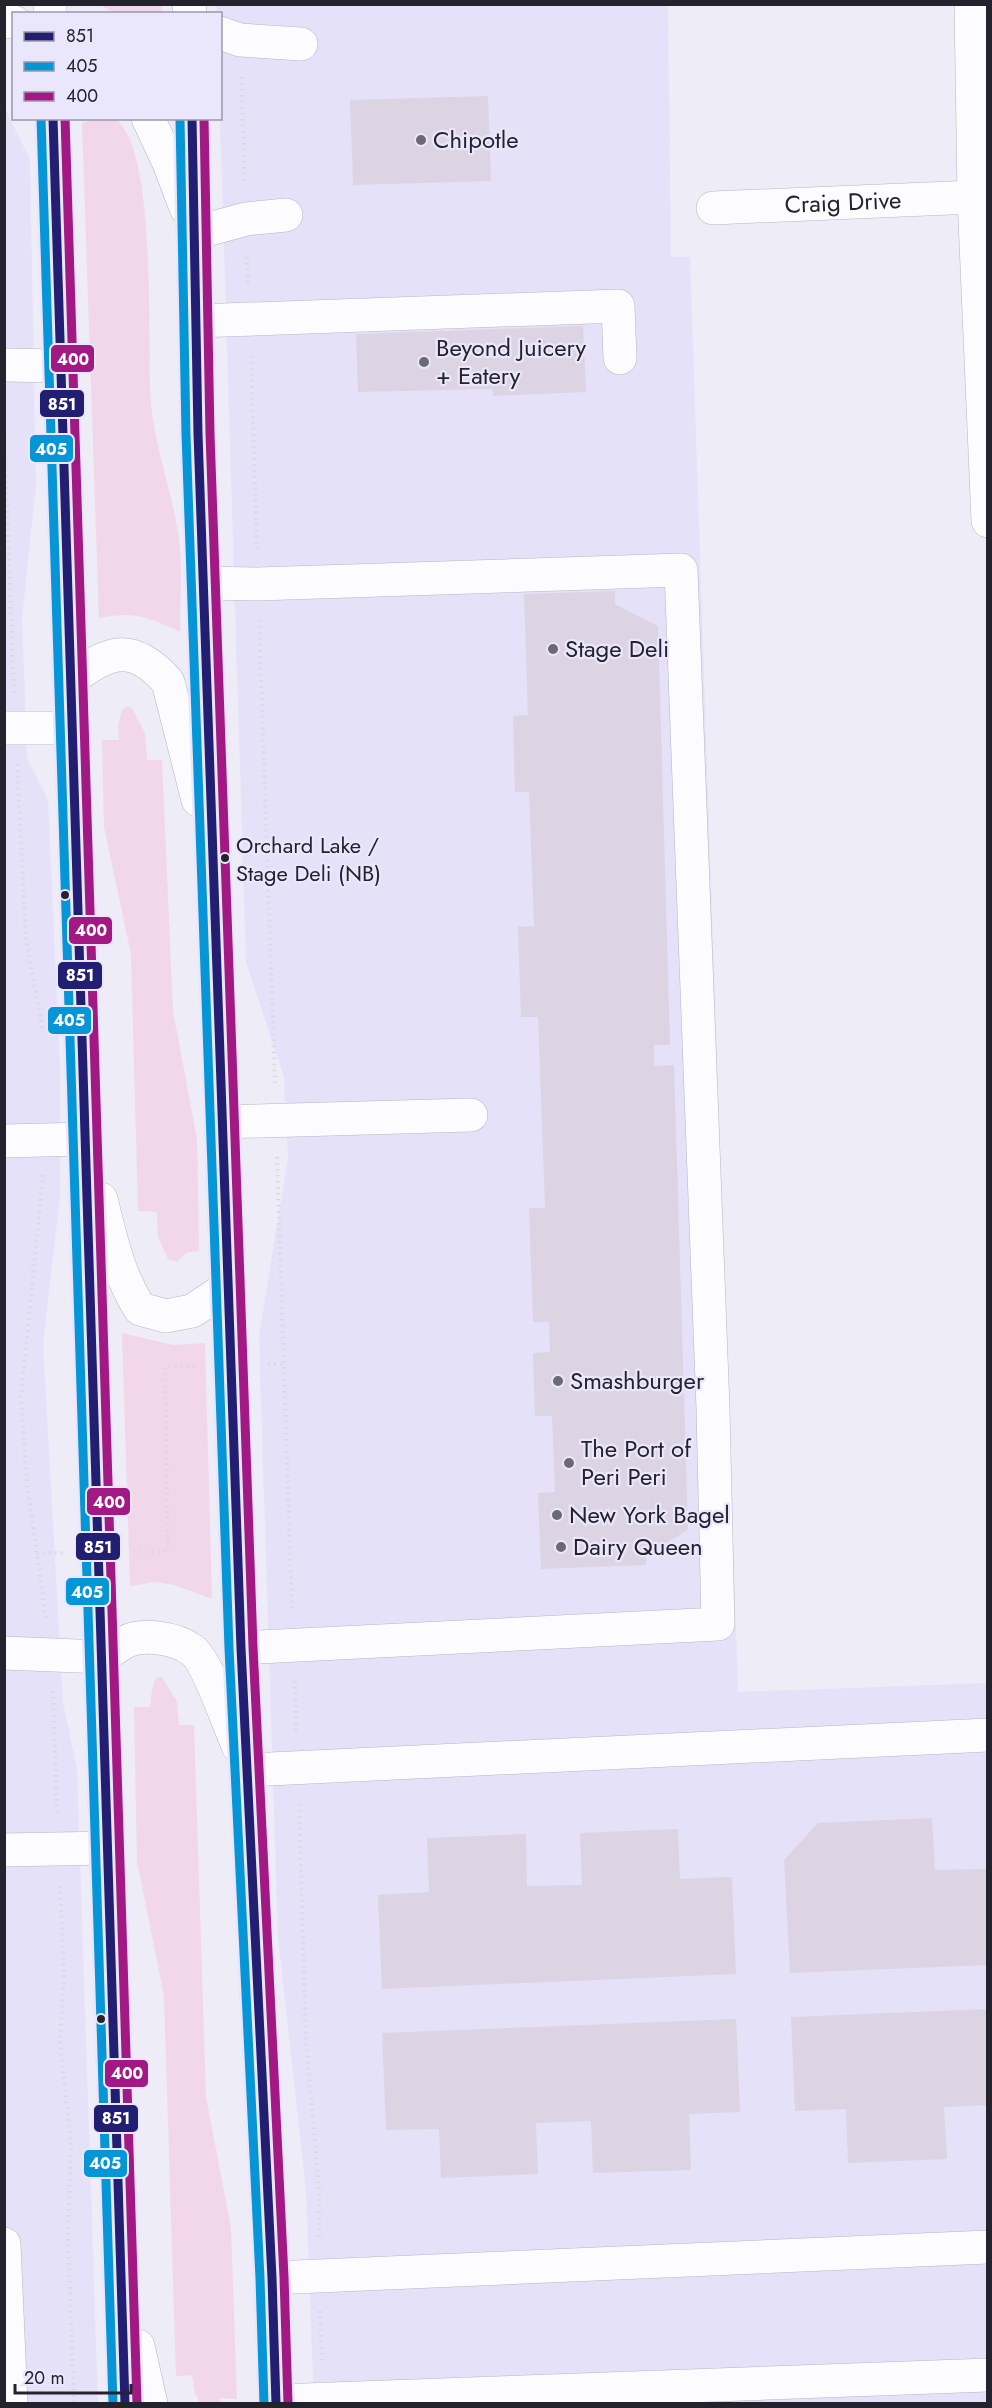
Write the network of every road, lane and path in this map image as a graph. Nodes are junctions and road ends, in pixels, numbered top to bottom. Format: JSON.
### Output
{"nodes":[{"id":1,"x":971,"y":4,"type":"edge"},
{"id":2,"x":230,"y":37,"type":"edge"},
{"id":3,"x":301,"y":44,"type":"dead end"},
{"id":4,"x":53,"y":120,"type":"edge"},
{"id":5,"x":149,"y":120,"type":"edge"},
{"id":6,"x":192,"y":120,"type":"edge"},
{"id":7,"x":974,"y":197,"type":"junction"},
{"id":8,"x":713,"y":208,"type":"dead end"},
{"id":9,"x":286,"y":215,"type":"dead end"},
{"id":10,"x":246,"y":219,"type":"junction"},
{"id":11,"x":195,"y":233,"type":"junction"},
{"id":12,"x":250,"y":319,"type":"junction"},
{"id":13,"x":196,"y":321,"type":"junction"},
{"id":14,"x":621,"y":358,"type":"dead end"},
{"id":15,"x":4,"y":365,"type":"edge"},
{"id":16,"x":61,"y":366,"type":"junction"},
{"id":17,"x":4,"y":428,"type":"edge"},
{"id":18,"x":987,"y":521,"type":"edge"},
{"id":19,"x":204,"y":583,"type":"junction"},
{"id":20,"x":258,"y":584,"type":"junction"},
{"id":21,"x":71,"y":680,"type":"junction"},
{"id":22,"x":10,"y":728,"type":"edge"},
{"id":23,"x":73,"y":728,"type":"junction"},
{"id":24,"x":213,"y":854,"type":"junction"},
{"id":25,"x":44,"y":1037,"type":"dead end"},
{"id":26,"x":471,"y":1115,"type":"dead end"},
{"id":27,"x":276,"y":1120,"type":"junction"},
{"id":28,"x":223,"y":1122,"type":"junction"},
{"id":29,"x":85,"y":1139,"type":"junction"},
{"id":30,"x":47,"y":1140,"type":"junction"},
{"id":31,"x":4,"y":1141,"type":"edge"},
{"id":32,"x":228,"y":1287,"type":"junction"},
{"id":33,"x":198,"y":1366,"type":"dead end"},
{"id":34,"x":124,"y":1552,"type":"dead end"},
{"id":35,"x":293,"y":1645,"type":"junction"},
{"id":36,"x":241,"y":1648,"type":"junction"},
{"id":37,"x":4,"y":1653,"type":"edge"},
{"id":38,"x":52,"y":1655,"type":"junction"},
{"id":39,"x":102,"y":1657,"type":"junction"},
{"id":40,"x":987,"y":1735,"type":"edge"},
{"id":41,"x":298,"y":1768,"type":"junction"},
{"id":42,"x":247,"y":1770,"type":"junction"},
{"id":43,"x":108,"y":1848,"type":"junction"},
{"id":44,"x":58,"y":1849,"type":"junction"},
{"id":45,"x":4,"y":1850,"type":"edge"},
{"id":46,"x":4,"y":2244,"type":"edge"},
{"id":47,"x":987,"y":2247,"type":"edge"},
{"id":48,"x":121,"y":2265,"type":"junction"},
{"id":49,"x":319,"y":2276,"type":"junction"},
{"id":50,"x":272,"y":2278,"type":"junction"},
{"id":51,"x":987,"y":2374,"type":"edge"},
{"id":52,"x":323,"y":2400,"type":"junction"},
{"id":53,"x":276,"y":2402,"type":"edge"},
{"id":54,"x":11,"y":2403,"type":"edge"},
{"id":55,"x":74,"y":2403,"type":"edge"},
{"id":56,"x":125,"y":2403,"type":"edge"},
{"id":57,"x":151,"y":2403,"type":"edge"}],
"edges":[{"from":1,"to":7,"type":"main road"},
{"from":2,"to":3,"type":"main road"},
{"from":2,"to":10,"type":"path"},
{"from":4,"to":16,"type":"main road"},
{"from":5,"to":11,"type":"main road"},
{"from":6,"to":11,"type":"main road"},
{"from":7,"to":8,"type":"main road","name":"Craig Drive"},
{"from":7,"to":18,"type":"main road"},
{"from":9,"to":10,"type":"main road"},
{"from":10,"to":11,"type":"main road"},
{"from":10,"to":12,"type":"path"},
{"from":11,"to":13,"type":"main road"},
{"from":12,"to":13,"type":"main road"},
{"from":12,"to":14,"type":"main road"},
{"from":12,"to":20,"type":"path"},
{"from":13,"to":19,"type":"main road"},
{"from":15,"to":16,"type":"main road"},
{"from":16,"to":21,"type":"main road"},
{"from":17,"to":22,"type":"path"},
{"from":19,"to":20,"type":"main road"},
{"from":19,"to":24,"type":"main road"},
{"from":20,"to":27,"type":"path"},
{"from":20,"to":35,"type":"main road"},
{"from":21,"to":23,"type":"main road"},
{"from":21,"to":24,"type":"main road"},
{"from":22,"to":23,"type":"main road"},
{"from":22,"to":25,"type":"path"},
{"from":23,"to":29,"type":"main road"},
{"from":24,"to":28,"type":"main road"},
{"from":26,"to":27,"type":"main road"},
{"from":27,"to":28,"type":"main road"},
{"from":27,"to":35,"type":"path"},
{"from":28,"to":32,"type":"main road"},
{"from":29,"to":30,"type":"main road"},
{"from":29,"to":32,"type":"main road"},
{"from":29,"to":39,"type":"main road"},
{"from":30,"to":31,"type":"main road"},
{"from":30,"to":38,"type":"path"},
{"from":32,"to":36,"type":"main road"},
{"from":33,"to":34,"type":"path"},
{"from":35,"to":36,"type":"main road"},
{"from":35,"to":41,"type":"path"},
{"from":36,"to":42,"type":"main road"},
{"from":37,"to":38,"type":"main road"},
{"from":38,"to":39,"type":"main road"},
{"from":38,"to":44,"type":"path"},
{"from":39,"to":42,"type":"main road"},
{"from":39,"to":43,"type":"main road"},
{"from":40,"to":41,"type":"main road"},
{"from":41,"to":42,"type":"main road"},
{"from":41,"to":49,"type":"path"},
{"from":42,"to":50,"type":"main road"},
{"from":43,"to":44,"type":"main road"},
{"from":43,"to":48,"type":"main road"},
{"from":44,"to":45,"type":"main road"},
{"from":44,"to":55,"type":"path"},
{"from":46,"to":54,"type":"main road"},
{"from":47,"to":49,"type":"main road"},
{"from":48,"to":56,"type":"main road"},
{"from":48,"to":57,"type":"main road"},
{"from":49,"to":50,"type":"main road"},
{"from":49,"to":52,"type":"path"},
{"from":50,"to":53,"type":"main road"},
{"from":51,"to":52,"type":"main road"},
{"from":52,"to":53,"type":"main road"}]}
